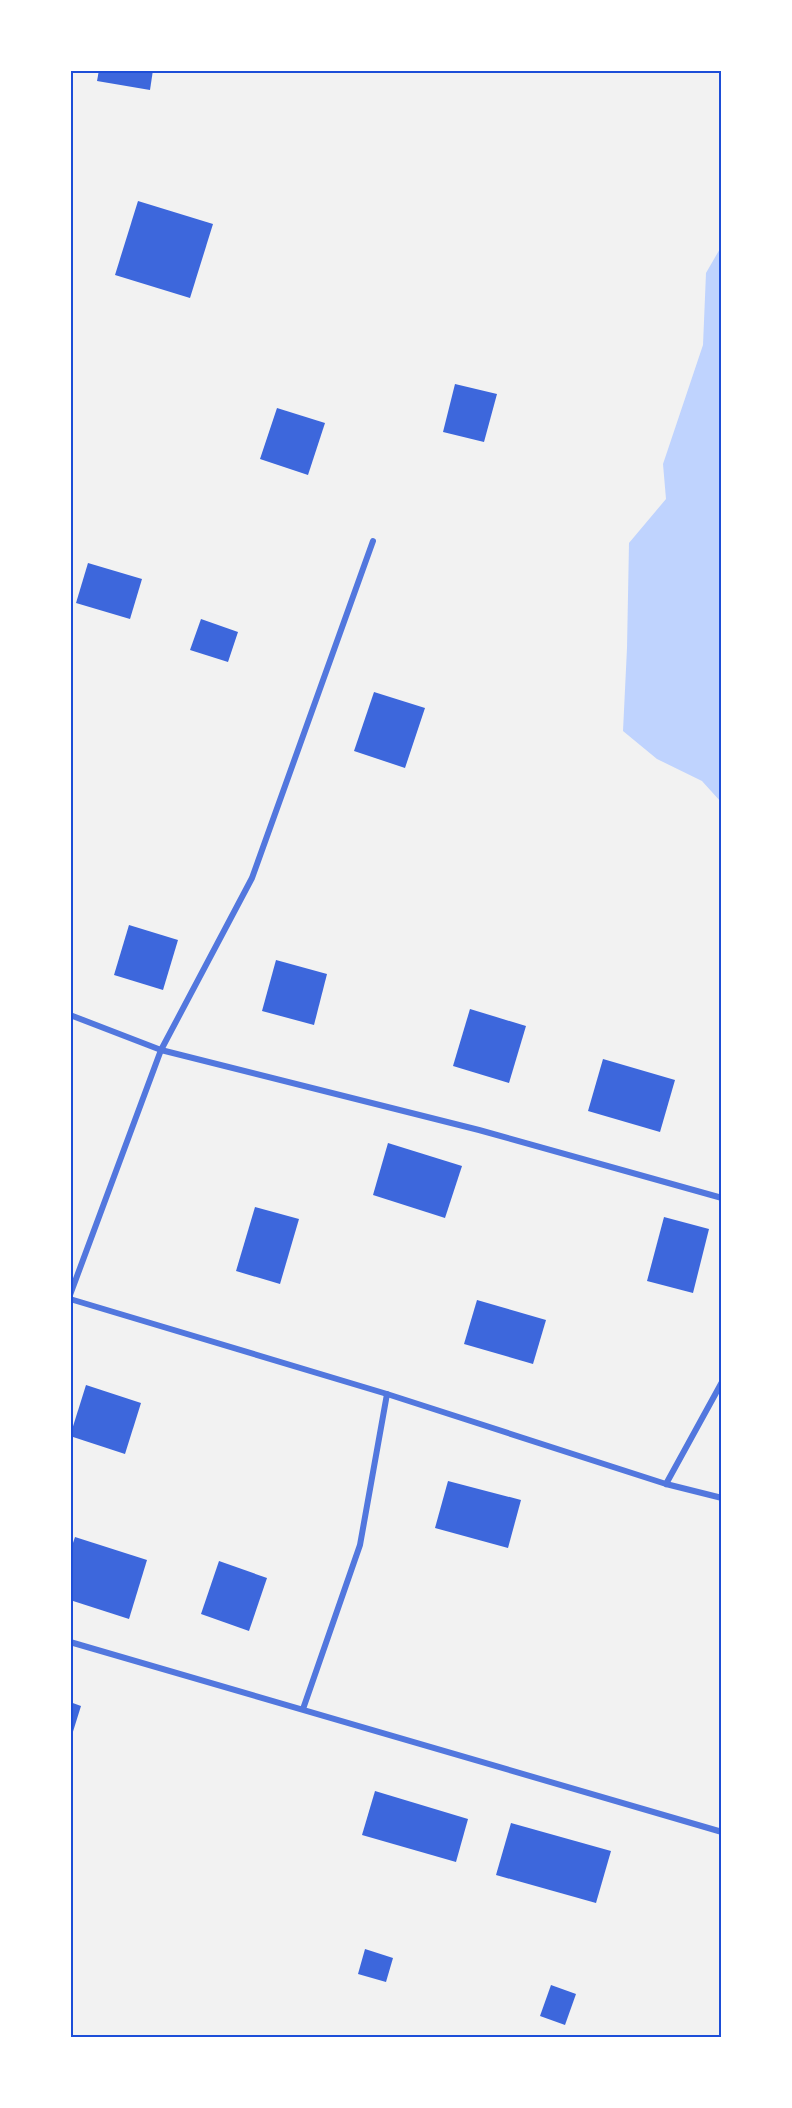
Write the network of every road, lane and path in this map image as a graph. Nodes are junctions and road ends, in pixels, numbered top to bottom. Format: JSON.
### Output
{"nodes":[{"id":1,"x":373,"y":541,"type":"dead end"},
{"id":2,"x":70,"y":1015,"type":"edge"},
{"id":3,"x":161,"y":1050,"type":"junction"},
{"id":4,"x":722,"y":1197,"type":"edge"},
{"id":5,"x":70,"y":1297,"type":"edge"},
{"id":6,"x":722,"y":1382,"type":"edge"},
{"id":7,"x":387,"y":1394,"type":"junction"},
{"id":8,"x":666,"y":1484,"type":"junction"},
{"id":9,"x":722,"y":1498,"type":"edge"},
{"id":10,"x":70,"y":1642,"type":"edge"},
{"id":11,"x":303,"y":1709,"type":"junction"},
{"id":12,"x":722,"y":1832,"type":"edge"}],
"edges":[{"from":1,"to":3,"type":"street"},
{"from":2,"to":3,"type":"street"},
{"from":3,"to":4,"type":"street"},
{"from":3,"to":5,"type":"street"},
{"from":5,"to":7,"type":"street"},
{"from":6,"to":8,"type":"street"},
{"from":7,"to":8,"type":"street"},
{"from":7,"to":11,"type":"street"},
{"from":8,"to":9,"type":"street"},
{"from":10,"to":11,"type":"street"},
{"from":11,"to":12,"type":"street"}]}
